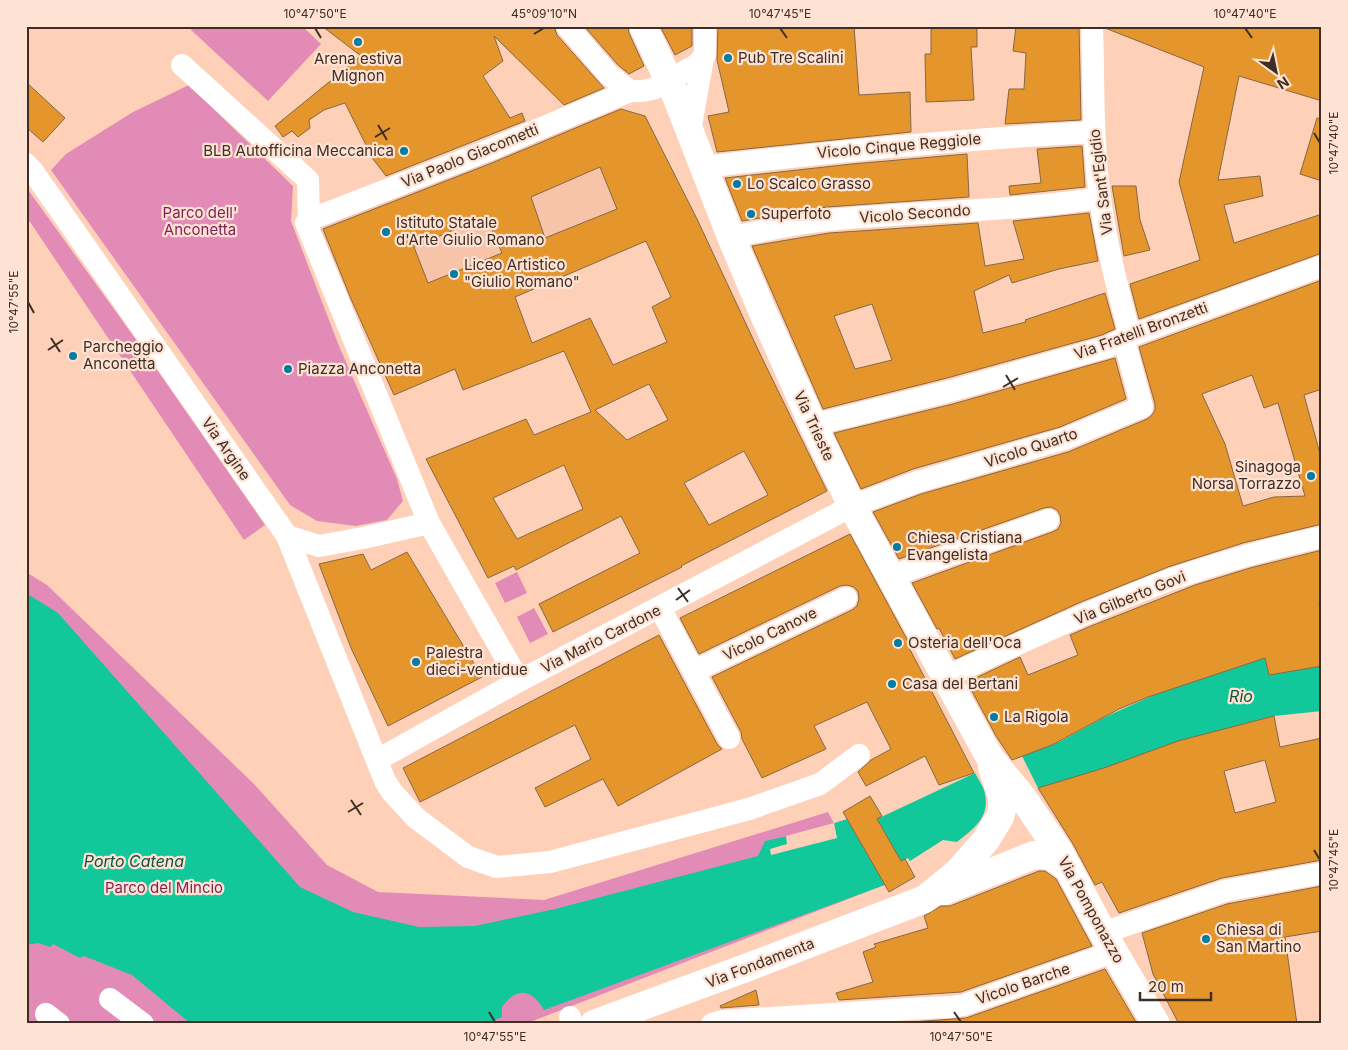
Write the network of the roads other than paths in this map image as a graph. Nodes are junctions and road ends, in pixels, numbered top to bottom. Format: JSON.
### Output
{"nodes":[{"id":1,"x":567,"y":26,"type":"edge"},
{"id":2,"x":643,"y":26,"type":"edge"},
{"id":3,"x":705,"y":26,"type":"edge"},
{"id":4,"x":1092,"y":26,"type":"edge"},
{"id":5,"x":703,"y":58,"type":"junction"},
{"id":6,"x":182,"y":65,"type":"dead end"},
{"id":7,"x":669,"y":80,"type":"junction"},
{"id":8,"x":630,"y":91,"type":"junction"},
{"id":9,"x":690,"y":131,"type":"junction"},
{"id":10,"x":1094,"y":132,"type":"junction"},
{"id":11,"x":26,"y":164,"type":"edge"},
{"id":12,"x":704,"y":167,"type":"junction"},
{"id":13,"x":1100,"y":198,"type":"junction"},
{"id":14,"x":309,"y":220,"type":"junction"},
{"id":15,"x":731,"y":237,"type":"junction"},
{"id":16,"x":1322,"y":266,"type":"edge"},
{"id":17,"x":1127,"y":338,"type":"junction"},
{"id":18,"x":813,"y":425,"type":"junction"},
{"id":19,"x":852,"y":506,"type":"junction"},
{"id":20,"x":1048,"y":520,"type":"dead end"},
{"id":21,"x":428,"y":523,"type":"junction"},
{"id":22,"x":287,"y":536,"type":"junction"},
{"id":23,"x":1322,"y":537,"type":"edge"},
{"id":24,"x":889,"y":577,"type":"junction"},
{"id":25,"x":846,"y":598,"type":"dead end"},
{"id":26,"x":660,"y":608,"type":"junction"},
{"id":27,"x":694,"y":671,"type":"junction"},
{"id":28,"x":946,"y":677,"type":"junction"},
{"id":29,"x":519,"y":681,"type":"junction"},
{"id":30,"x":729,"y":738,"type":"dead end"},
{"id":31,"x":859,"y":755,"type":"dead end"},
{"id":32,"x":990,"y":758,"type":"junction"},
{"id":33,"x":377,"y":760,"type":"junction"},
{"id":34,"x":1023,"y":798,"type":"joint"},
{"id":35,"x":996,"y":826,"type":"joint"},
{"id":36,"x":1067,"y":867,"type":"junction"},
{"id":37,"x":1322,"y":873,"type":"edge"},
{"id":38,"x":926,"y":899,"type":"junction"},
{"id":39,"x":1108,"y":942,"type":"junction"},
{"id":40,"x":110,"y":999,"type":"dead end"},
{"id":41,"x":579,"y":1022,"type":"edge"},
{"id":42,"x":717,"y":1022,"type":"edge"},
{"id":43,"x":142,"y":1024,"type":"edge"},
{"id":44,"x":1156,"y":1024,"type":"edge"}],
"edges":[{"from":1,"to":8,"type":"street"},
{"from":2,"to":7,"type":"main road","name":"Via Trieste"},
{"from":3,"to":5,"type":"street"},
{"from":4,"to":10,"type":"street","name":"Via Sant'Egidio"},
{"from":5,"to":7,"type":"street","name":"Via Paolo Giacometti"},
{"from":5,"to":9,"type":"street"},
{"from":6,"to":14,"type":"street"},
{"from":7,"to":8,"type":"street","name":"Via Paolo Giacometti"},
{"from":7,"to":9,"type":"main road","name":"Via Trieste"},
{"from":8,"to":14,"type":"street","name":"Via Paolo Giacometti"},
{"from":9,"to":12,"type":"main road","name":"Via Trieste"},
{"from":10,"to":12,"type":"street","name":"Vicolo Cinque Reggiole"},
{"from":10,"to":13,"type":"street","name":"Via Sant'Egidio"},
{"from":11,"to":22,"type":"street","name":"Via Argine"},
{"from":12,"to":15,"type":"main road","name":"Via Trieste"},
{"from":13,"to":15,"type":"street","name":"Vicolo Secondo"},
{"from":13,"to":17,"type":"street","name":"Via Sant'Egidio"},
{"from":14,"to":21,"type":"street"},
{"from":15,"to":18,"type":"main road","name":"Via Trieste"},
{"from":16,"to":17,"type":"street","name":"Via Fratelli Bronzetti"},
{"from":17,"to":18,"type":"street","name":"Via Fratelli Bronzetti"},
{"from":17,"to":19,"type":"street","name":"Vicolo Quarto"},
{"from":18,"to":19,"type":"main road","name":"Via Trieste"},
{"from":19,"to":24,"type":"main road","name":"Via Trieste"},
{"from":19,"to":26,"type":"street","name":"Via Mario Cardone"},
{"from":20,"to":24,"type":"street"},
{"from":21,"to":22,"type":"street"},
{"from":21,"to":29,"type":"street"},
{"from":22,"to":33,"type":"street","name":"Via Argine"},
{"from":23,"to":28,"type":"street","name":"Via Gilberto Govi"},
{"from":24,"to":28,"type":"main road","name":"Via Trieste"},
{"from":25,"to":27,"type":"street","name":"Vicolo Canove"},
{"from":26,"to":27,"type":"street"},
{"from":26,"to":29,"type":"street","name":"Via Mario Cardone"},
{"from":27,"to":30,"type":"street"},
{"from":28,"to":32,"type":"main road","name":"Via Trieste"},
{"from":29,"to":33,"type":"street","name":"Via Mario Cardone"},
{"from":31,"to":33,"type":"street","name":"Via Argine"},
{"from":32,"to":34,"type":"main road","name":"Via Trieste"},
{"from":32,"to":35,"type":"main road","name":"Via Trieste"},
{"from":34,"to":36,"type":"main road","name":"Via Pomponazzo"},
{"from":35,"to":38,"type":"main road","name":"Via Fondamenta"},
{"from":36,"to":38,"type":"main road","name":"Via Fondamenta"},
{"from":36,"to":39,"type":"main road","name":"Via Pomponazzo"},
{"from":37,"to":39,"type":"street","name":"Vicolo Barche"},
{"from":38,"to":41,"type":"main road","name":"Via Fondamenta"},
{"from":39,"to":42,"type":"street","name":"Vicolo Barche"},
{"from":39,"to":44,"type":"main road","name":"Via Pomponazzo"},
{"from":40,"to":43,"type":"street"}]}
